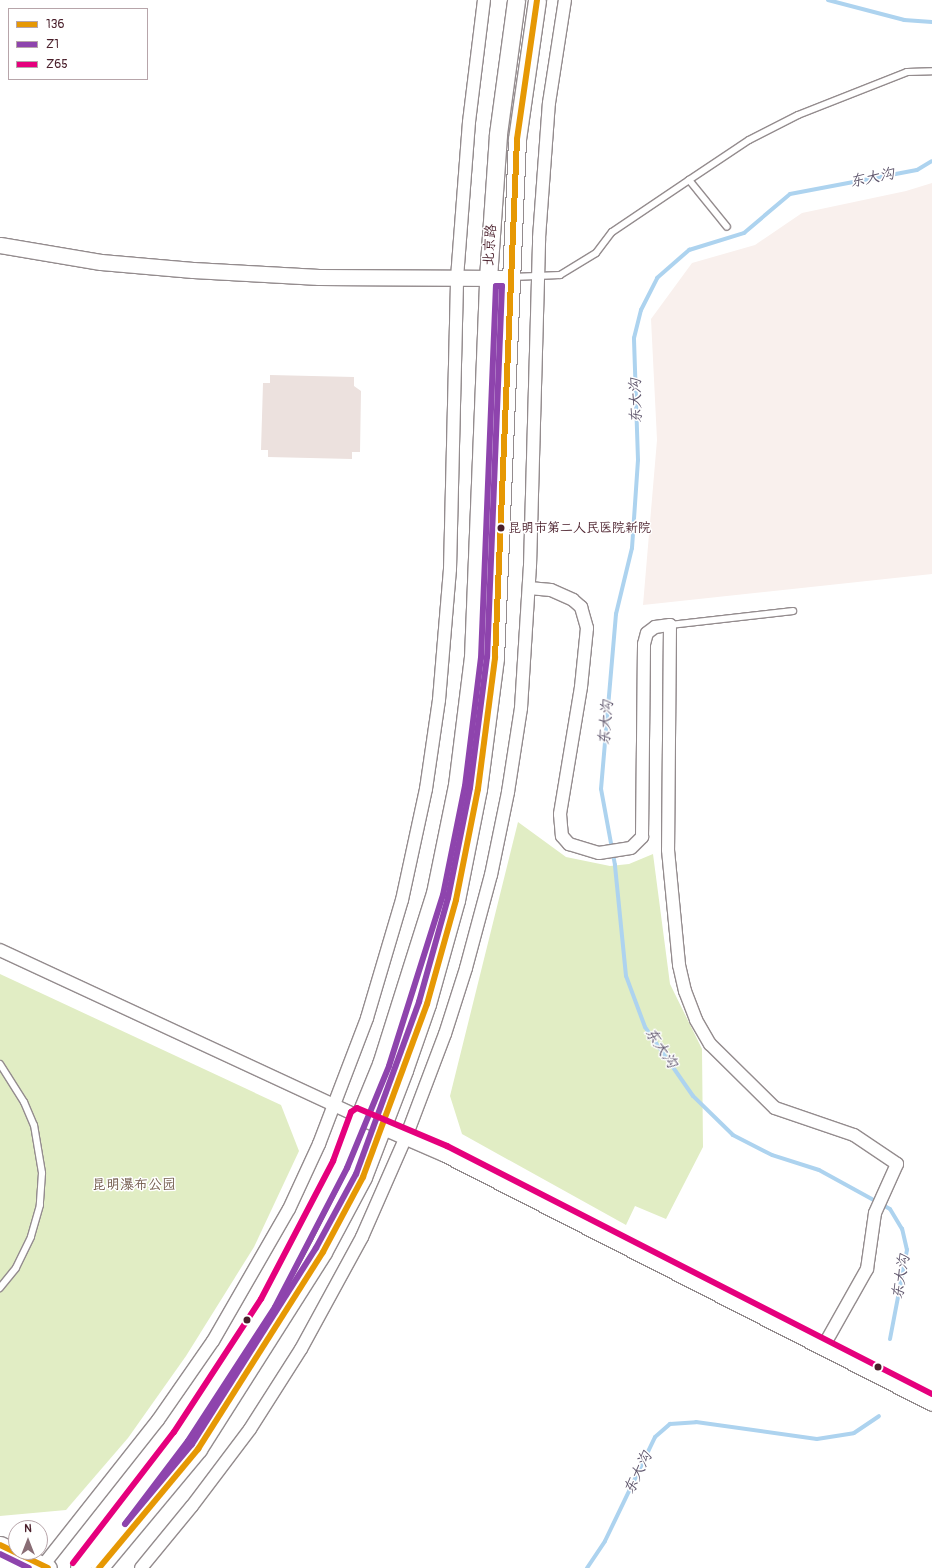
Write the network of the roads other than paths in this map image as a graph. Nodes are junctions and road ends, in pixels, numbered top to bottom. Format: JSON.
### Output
{"nodes":[{"id":1,"x":484,"y":0,"type":"edge"},
{"id":2,"x":516,"y":0,"type":"edge"},
{"id":3,"x":537,"y":0,"type":"edge"},
{"id":4,"x":566,"y":0,"type":"edge"},
{"id":5,"x":932,"y":71,"type":"edge"},
{"id":6,"x":689,"y":180,"type":"junction"},
{"id":7,"x":727,"y":227,"type":"dead end"},
{"id":8,"x":0,"y":245,"type":"edge"},
{"id":9,"x":538,"y":277,"type":"junction"},
{"id":10,"x":457,"y":278,"type":"junction"},
{"id":11,"x":488,"y":278,"type":"junction"},
{"id":12,"x":510,"y":278,"type":"junction"},
{"id":13,"x":529,"y":588,"type":"junction"},
{"id":14,"x":793,"y":611,"type":"dead end"},
{"id":15,"x":670,"y":625,"type":"junction"},
{"id":16,"x":0,"y":950,"type":"edge"},
{"id":17,"x":0,"y":1064,"type":"edge"},
{"id":18,"x":333,"y":1106,"type":"junction"},
{"id":19,"x":358,"y":1116,"type":"junction"},
{"id":20,"x":382,"y":1126,"type":"junction"},
{"id":21,"x":406,"y":1137,"type":"junction"},
{"id":22,"x":0,"y":1288,"type":"edge"},
{"id":23,"x":823,"y":1347,"type":"junction"},
{"id":24,"x":932,"y":1403,"type":"edge"},
{"id":25,"x":0,"y":1545,"type":"edge"},
{"id":26,"x":0,"y":1559,"type":"edge"},
{"id":27,"x":44,"y":1567,"type":"edge"},
{"id":28,"x":20,"y":1568,"type":"edge"},
{"id":29,"x":78,"y":1568,"type":"edge"},
{"id":30,"x":99,"y":1568,"type":"edge"},
{"id":31,"x":140,"y":1568,"type":"edge"}],
"edges":[{"from":1,"to":10,"type":"street"},
{"from":2,"to":11,"type":"main road","name":"北京路"},
{"from":3,"to":12,"type":"main road","name":"北京路"},
{"from":4,"to":9,"type":"street"},
{"from":5,"to":6,"type":"lane"},
{"from":6,"to":7,"type":"lane"},
{"from":6,"to":9,"type":"lane"},
{"from":8,"to":10,"type":"street"},
{"from":9,"to":12,"type":"lane"},
{"from":9,"to":13,"type":"street"},
{"from":10,"to":11,"type":"street"},
{"from":10,"to":18,"type":"street"},
{"from":11,"to":12,"type":"street"},
{"from":11,"to":19,"type":"main road","name":"北京路"},
{"from":12,"to":20,"type":"main road","name":"北京路"},
{"from":13,"to":15,"type":"street"},
{"from":13,"to":21,"type":"street"},
{"from":14,"to":15,"type":"lane"},
{"from":15,"to":23,"type":"street"},
{"from":16,"to":18,"type":"street"},
{"from":17,"to":22,"type":"lane"},
{"from":18,"to":19,"type":"street"},
{"from":18,"to":27,"type":"street"},
{"from":19,"to":20,"type":"street"},
{"from":19,"to":29,"type":"main road","name":"北京路"},
{"from":20,"to":21,"type":"street"},
{"from":20,"to":30,"type":"main road","name":"北京路"},
{"from":21,"to":23,"type":"street"},
{"from":21,"to":31,"type":"street"},
{"from":23,"to":24,"type":"street"},
{"from":25,"to":27,"type":"main road"},
{"from":26,"to":28,"type":"main road"}]}
